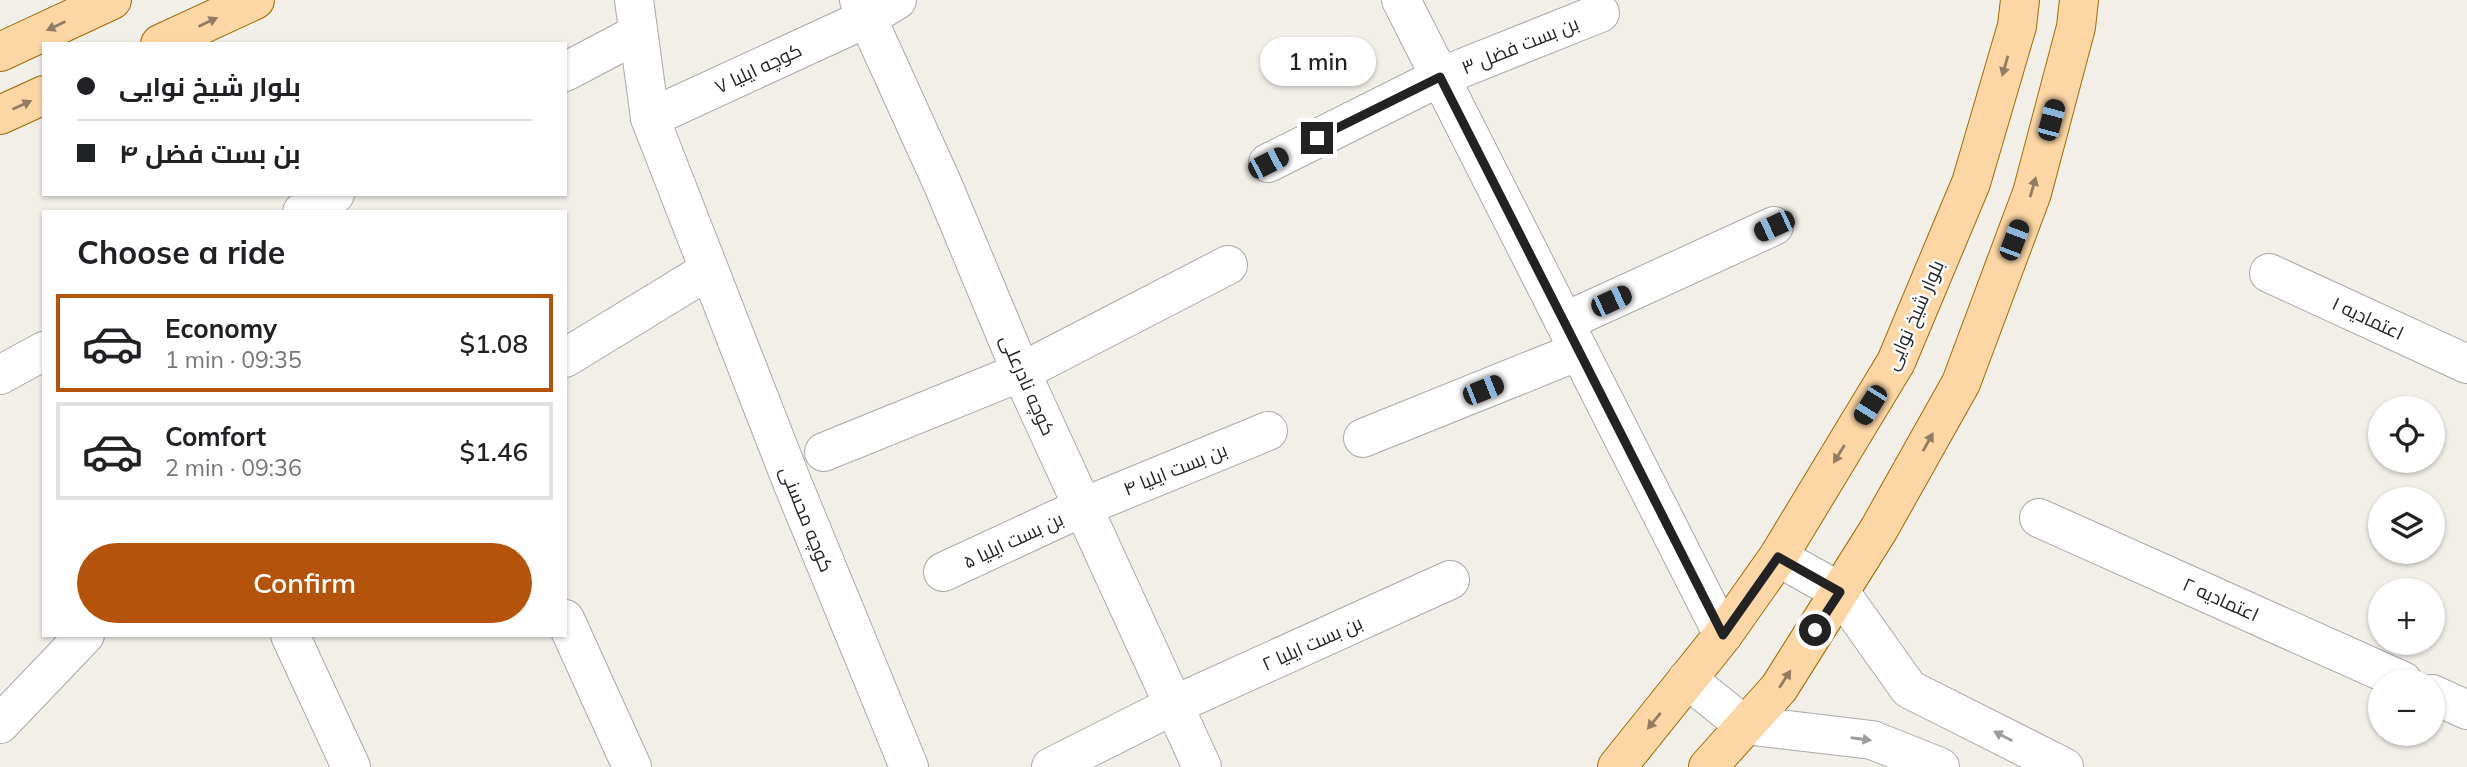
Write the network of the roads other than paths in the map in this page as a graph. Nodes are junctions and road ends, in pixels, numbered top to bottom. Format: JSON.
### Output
{"nodes":[{"id":1,"x":112,"y":0,"type":"edge"},
{"id":2,"x":256,"y":0,"type":"edge"},
{"id":3,"x":1401,"y":0,"type":"edge"},
{"id":4,"x":2020,"y":0,"type":"edge"},
{"id":5,"x":2079,"y":0,"type":"edge"},
{"id":6,"x":874,"y":6,"type":"edge"},
{"id":7,"x":1600,"y":13,"type":"dead end"},
{"id":8,"x":635,"y":17,"type":"edge"},
{"id":9,"x":164,"y":42,"type":"edge"},
{"id":10,"x":0,"y":52,"type":"edge"},
{"id":11,"x":567,"y":70,"type":"edge"},
{"id":12,"x":1440,"y":77,"type":"junction"},
{"id":13,"x":42,"y":97,"type":"edge"},
{"id":14,"x":0,"y":115,"type":"edge"},
{"id":15,"x":650,"y":118,"type":"junction"},
{"id":16,"x":1268,"y":163,"type":"dead end"},
{"id":17,"x":331,"y":196,"type":"edge"},
{"id":18,"x":306,"y":210,"type":"edge"},
{"id":19,"x":1774,"y":226,"type":"dead end"},
{"id":20,"x":1228,"y":265,"type":"dead end"},
{"id":21,"x":709,"y":270,"type":"junction"},
{"id":22,"x":2269,"y":273,"type":"dead end"},
{"id":23,"x":1572,"y":337,"type":"junction"},
{"id":24,"x":42,"y":352,"type":"edge"},
{"id":25,"x":567,"y":357,"type":"edge"},
{"id":26,"x":2467,"y":363,"type":"edge"},
{"id":27,"x":1021,"y":372,"type":"junction"},
{"id":28,"x":0,"y":375,"type":"edge"},
{"id":29,"x":1268,"y":431,"type":"dead end"},
{"id":30,"x":1363,"y":438,"type":"dead end"},
{"id":31,"x":824,"y":452,"type":"dead end"},
{"id":32,"x":1083,"y":507,"type":"junction"},
{"id":33,"x":2039,"y":518,"type":"dead end"},
{"id":34,"x":1778,"y":557,"type":"junction"},
{"id":35,"x":943,"y":572,"type":"dead end"},
{"id":36,"x":1450,"y":580,"type":"dead end"},
{"id":37,"x":1840,"y":592,"type":"junction"},
{"id":38,"x":567,"y":623,"type":"edge"},
{"id":39,"x":1723,"y":635,"type":"junction"},
{"id":40,"x":83,"y":637,"type":"edge"},
{"id":41,"x":291,"y":637,"type":"edge"},
{"id":42,"x":2376,"y":669,"type":"edge"},
{"id":43,"x":1688,"y":680,"type":"junction"},
{"id":44,"x":2445,"y":700,"type":"edge"},
{"id":45,"x":1174,"y":705,"type":"junction"},
{"id":46,"x":2467,"y":710,"type":"edge"},
{"id":47,"x":0,"y":724,"type":"edge"},
{"id":48,"x":1744,"y":725,"type":"junction"},
{"id":49,"x":351,"y":767,"type":"edge"},
{"id":50,"x":632,"y":767,"type":"edge"},
{"id":51,"x":909,"y":767,"type":"edge"},
{"id":52,"x":1051,"y":767,"type":"edge"},
{"id":53,"x":1202,"y":767,"type":"edge"},
{"id":54,"x":1617,"y":767,"type":"edge"},
{"id":55,"x":1708,"y":767,"type":"edge"},
{"id":56,"x":1940,"y":767,"type":"edge"},
{"id":57,"x":2064,"y":767,"type":"edge"}],
"edges":[{"from":1,"to":10,"type":"main road","one_way":true},
{"from":9,"to":2,"type":"main road","one_way":true},
{"from":3,"to":12,"type":"street"},
{"from":4,"to":34,"type":"main road","name":"بلوار شیخ نوایی","one_way":true},
{"from":37,"to":5,"type":"main road","one_way":true},
{"from":6,"to":15,"type":"street","name":"۷ کوچه ایلیا"},
{"from":6,"to":27,"type":"street","name":"کوچه نادرعلی"},
{"from":7,"to":12,"type":"street","name":"۳ بن بست فضل"},
{"from":8,"to":11,"type":"street"},
{"from":8,"to":15,"type":"street","name":"کوچه محسنی"},
{"from":12,"to":16,"type":"street","name":"۳ بن بست فضل"},
{"from":12,"to":23,"type":"street"},
{"from":14,"to":13,"type":"main road","one_way":true},
{"from":15,"to":21,"type":"street","name":"کوچه محسنی"},
{"from":17,"to":18,"type":"street"},
{"from":19,"to":23,"type":"street"},
{"from":20,"to":27,"type":"street"},
{"from":21,"to":25,"type":"street"},
{"from":21,"to":51,"type":"street","name":"کوچه محسنی"},
{"from":22,"to":26,"type":"street","name":"اعتمادیه ۱"},
{"from":23,"to":30,"type":"street"},
{"from":23,"to":39,"type":"street"},
{"from":24,"to":28,"type":"street"},
{"from":27,"to":31,"type":"street"},
{"from":27,"to":32,"type":"street","name":"کوچه نادرعلی"},
{"from":29,"to":32,"type":"street","name":"۴ بن بست ایلیا"},
{"from":32,"to":35,"type":"street","name":"۵ بن بست ایلیا"},
{"from":32,"to":45,"type":"street","name":"کوچه نادرعلی"},
{"from":33,"to":42,"type":"street","name":"اعتمادیه ۲"},
{"from":34,"to":37,"type":"street"},
{"from":34,"to":39,"type":"main road","name":"بلوار شیخ نوایی"},
{"from":36,"to":45,"type":"street","name":"بن بست ایلیا ۲"},
{"from":48,"to":37,"type":"main road","one_way":true},
{"from":57,"to":37,"type":"street","one_way":true},
{"from":38,"to":50,"type":"street"},
{"from":39,"to":43,"type":"main road","name":"بلوار شیخ نوایی"},
{"from":40,"to":47,"type":"street"},
{"from":41,"to":49,"type":"street"},
{"from":43,"to":48,"type":"street"},
{"from":43,"to":54,"type":"main road","name":"بلوار شیخ نوایی","one_way":true},
{"from":44,"to":46,"type":"street"},
{"from":45,"to":52,"type":"street","name":"بن بست ایلیا ۲"},
{"from":45,"to":53,"type":"street","name":"کوچه نادرعلی"},
{"from":48,"to":55,"type":"main road"},
{"from":48,"to":56,"type":"street","one_way":true}]}
